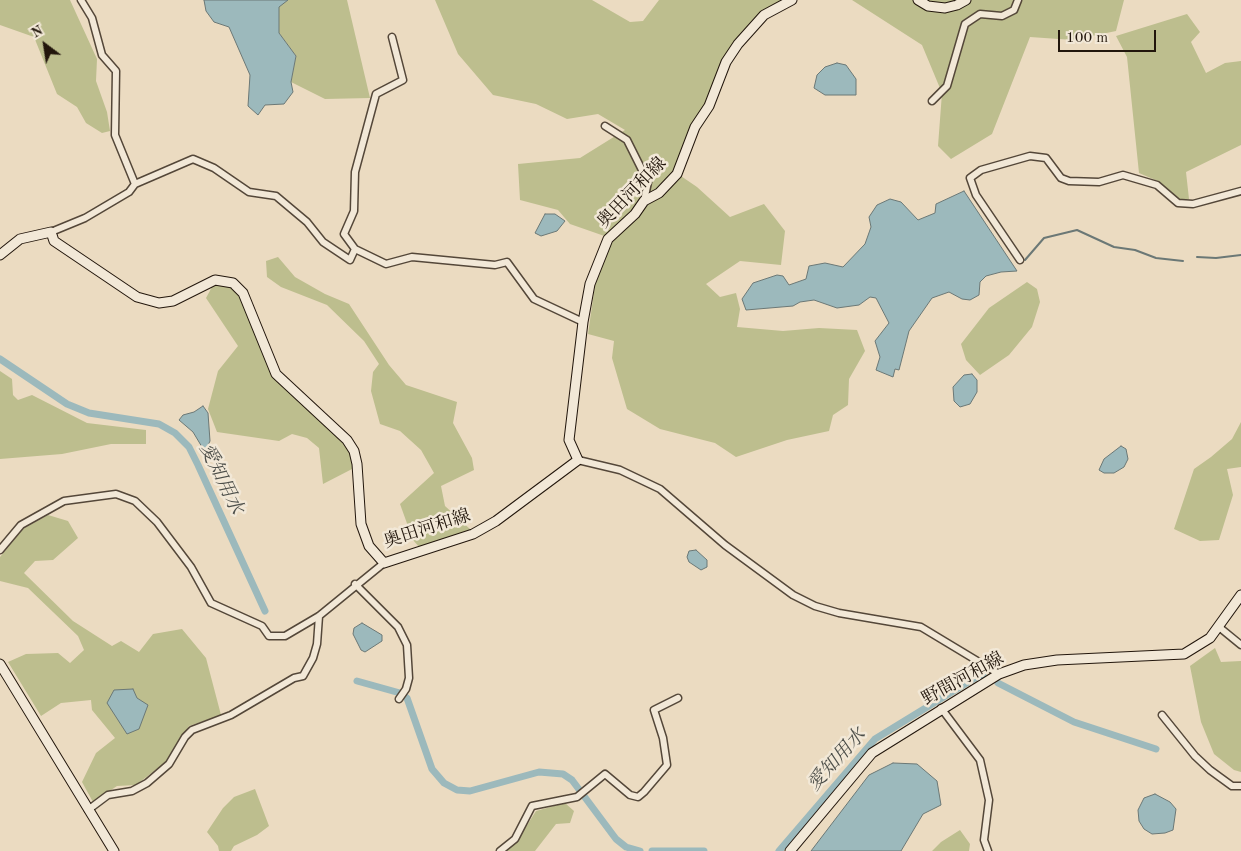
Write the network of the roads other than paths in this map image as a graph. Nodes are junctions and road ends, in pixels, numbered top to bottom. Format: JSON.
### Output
{"nodes":[{"id":1,"x":81,"y":0,"type":"edge"},
{"id":2,"x":792,"y":0,"type":"edge"},
{"id":3,"x":918,"y":0,"type":"edge"},
{"id":4,"x":966,"y":0,"type":"edge"},
{"id":5,"x":1018,"y":0,"type":"edge"},
{"id":6,"x":392,"y":37,"type":"dead end"},
{"id":7,"x":932,"y":101,"type":"dead end"},
{"id":8,"x":605,"y":126,"type":"dead end"},
{"id":9,"x":135,"y":184,"type":"junction"},
{"id":10,"x":1241,"y":191,"type":"edge"},
{"id":11,"x":644,"y":201,"type":"junction"},
{"id":12,"x":51,"y":232,"type":"junction"},
{"id":13,"x":355,"y":249,"type":"junction"},
{"id":14,"x":0,"y":255,"type":"edge"},
{"id":15,"x":1020,"y":260,"type":"dead end"},
{"id":16,"x":583,"y":322,"type":"junction"},
{"id":17,"x":578,"y":460,"type":"junction"},
{"id":18,"x":0,"y":550,"type":"edge"},
{"id":19,"x":384,"y":563,"type":"junction"},
{"id":20,"x":356,"y":584,"type":"junction"},
{"id":21,"x":1241,"y":595,"type":"edge"},
{"id":22,"x":319,"y":616,"type":"junction"},
{"id":23,"x":1219,"y":627,"type":"junction"},
{"id":24,"x":1241,"y":645,"type":"edge"},
{"id":25,"x":0,"y":664,"type":"edge"},
{"id":26,"x":999,"y":674,"type":"junction"},
{"id":27,"x":678,"y":698,"type":"dead end"},
{"id":28,"x":399,"y":699,"type":"dead end"},
{"id":29,"x":941,"y":708,"type":"junction"},
{"id":30,"x":1162,"y":715,"type":"dead end"},
{"id":31,"x":1241,"y":786,"type":"edge"},
{"id":32,"x":88,"y":810,"type":"junction"},
{"id":33,"x":114,"y":851,"type":"edge"},
{"id":34,"x":500,"y":851,"type":"edge"},
{"id":35,"x":790,"y":851,"type":"edge"},
{"id":36,"x":988,"y":851,"type":"edge"}],
"edges":[{"from":1,"to":9,"type":"street"},
{"from":2,"to":11,"type":"main road","name":"奥田河和線"},
{"from":3,"to":4,"type":"main road"},
{"from":5,"to":7,"type":"street"},
{"from":6,"to":13,"type":"street"},
{"from":8,"to":11,"type":"street"},
{"from":9,"to":12,"type":"street"},
{"from":9,"to":13,"type":"street"},
{"from":10,"to":15,"type":"street"},
{"from":11,"to":16,"type":"main road","name":"奥田河和線"},
{"from":12,"to":14,"type":"main road"},
{"from":12,"to":19,"type":"main road","name":"奥田河和線"},
{"from":13,"to":16,"type":"street"},
{"from":16,"to":17,"type":"main road","name":"奥田河和線"},
{"from":17,"to":19,"type":"main road","name":"奥田河和線"},
{"from":17,"to":26,"type":"street"},
{"from":18,"to":22,"type":"street"},
{"from":19,"to":20,"type":"street"},
{"from":20,"to":22,"type":"street"},
{"from":20,"to":28,"type":"street"},
{"from":21,"to":23,"type":"main road","name":"野間河和線"},
{"from":22,"to":32,"type":"street"},
{"from":23,"to":24,"type":"street"},
{"from":23,"to":26,"type":"main road","name":"野間河和線"},
{"from":25,"to":32,"type":"main road"},
{"from":26,"to":29,"type":"main road","name":"野間河和線"},
{"from":27,"to":34,"type":"street"},
{"from":29,"to":35,"type":"main road","name":"野間河和線"},
{"from":29,"to":36,"type":"street"},
{"from":30,"to":31,"type":"street"},
{"from":32,"to":33,"type":"main road"}]}
